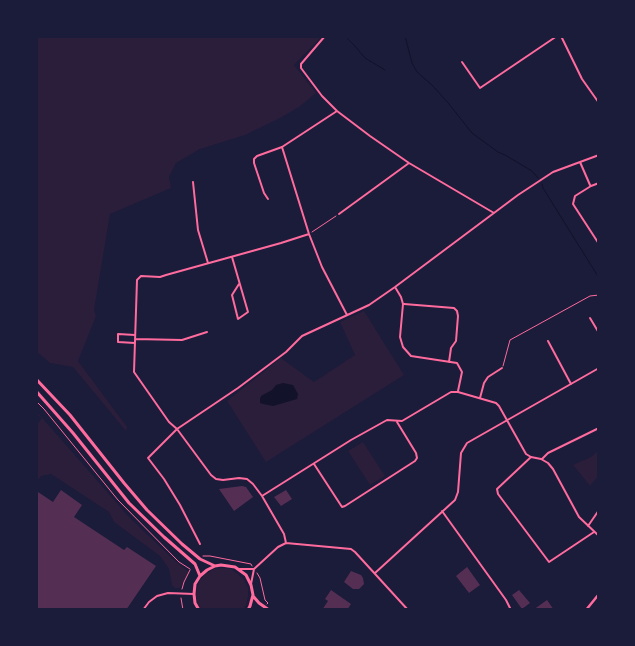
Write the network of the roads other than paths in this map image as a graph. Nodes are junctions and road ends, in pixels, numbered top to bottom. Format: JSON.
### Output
{"nodes":[{"id":1,"x":325,"y":36,"type":"edge"},
{"id":2,"x":557,"y":36,"type":"edge"},
{"id":3,"x":561,"y":36,"type":"edge"},
{"id":4,"x":462,"y":62,"type":"dead end"},
{"id":5,"x":599,"y":103,"type":"edge"},
{"id":6,"x":337,"y":111,"type":"junction"},
{"id":7,"x":282,"y":147,"type":"junction"},
{"id":8,"x":599,"y":155,"type":"edge"},
{"id":9,"x":580,"y":162,"type":"junction"},
{"id":10,"x":410,"y":163,"type":"junction"},
{"id":11,"x":193,"y":182,"type":"dead end"},
{"id":12,"x":599,"y":183,"type":"edge"},
{"id":13,"x":591,"y":186,"type":"junction"},
{"id":14,"x":268,"y":199,"type":"dead end"},
{"id":15,"x":494,"y":213,"type":"junction"},
{"id":16,"x":339,"y":214,"type":"road end"},
{"id":17,"x":309,"y":234,"type":"junction"},
{"id":18,"x":599,"y":244,"type":"edge"},
{"id":19,"x":232,"y":257,"type":"junction"},
{"id":20,"x":208,"y":263,"type":"junction"},
{"id":21,"x":239,"y":284,"type":"junction"},
{"id":22,"x":395,"y":287,"type":"junction"},
{"id":23,"x":403,"y":304,"type":"junction"},
{"id":24,"x":347,"y":315,"type":"junction"},
{"id":25,"x":590,"y":318,"type":"dead end"},
{"id":26,"x":207,"y":332,"type":"dead end"},
{"id":27,"x":599,"y":333,"type":"edge"},
{"id":28,"x":135,"y":335,"type":"junction"},
{"id":29,"x":135,"y":339,"type":"junction"},
{"id":30,"x":548,"y":342,"type":"dead end"},
{"id":31,"x":135,"y":343,"type":"junction"},
{"id":32,"x":449,"y":362,"type":"junction"},
{"id":33,"x":502,"y":368,"type":"road end"},
{"id":34,"x":599,"y":368,"type":"edge"},
{"id":35,"x":36,"y":379,"type":"edge"},
{"id":36,"x":571,"y":384,"type":"junction"},
{"id":37,"x":36,"y":392,"type":"edge"},
{"id":38,"x":458,"y":392,"type":"junction"},
{"id":39,"x":480,"y":398,"type":"junction"},
{"id":40,"x":397,"y":421,"type":"junction"},
{"id":41,"x":508,"y":421,"type":"junction"},
{"id":42,"x":599,"y":428,"type":"edge"},
{"id":43,"x":177,"y":429,"type":"junction"},
{"id":44,"x":531,"y":457,"type":"junction"},
{"id":45,"x":541,"y":459,"type":"junction"},
{"id":46,"x":314,"y":464,"type":"junction"},
{"id":47,"x":262,"y":496,"type":"junction"},
{"id":48,"x":599,"y":510,"type":"edge"},
{"id":49,"x":442,"y":511,"type":"junction"},
{"id":50,"x":588,"y":526,"type":"junction"},
{"id":51,"x":594,"y":532,"type":"junction"},
{"id":52,"x":599,"y":536,"type":"edge"},
{"id":53,"x":286,"y":543,"type":"junction"},
{"id":54,"x":200,"y":544,"type":"dead end"},
{"id":55,"x":215,"y":566,"type":"junction"},
{"id":56,"x":254,"y":569,"type":"junction"},
{"id":57,"x":239,"y":570,"type":"junction"},
{"id":58,"x":375,"y":573,"type":"junction"},
{"id":59,"x":200,"y":576,"type":"junction"},
{"id":60,"x":251,"y":584,"type":"junction"},
{"id":61,"x":194,"y":594,"type":"junction"},
{"id":62,"x":599,"y":594,"type":"edge"},
{"id":63,"x":253,"y":595,"type":"junction"},
{"id":64,"x":268,"y":609,"type":"edge"},
{"id":65,"x":143,"y":610,"type":"edge"},
{"id":66,"x":199,"y":610,"type":"edge"},
{"id":67,"x":248,"y":610,"type":"edge"},
{"id":68,"x":408,"y":610,"type":"edge"},
{"id":69,"x":511,"y":610,"type":"edge"},
{"id":70,"x":586,"y":610,"type":"edge"}],
"edges":[{"from":1,"to":6,"type":"street"},
{"from":2,"to":4,"type":"street"},
{"from":3,"to":5,"type":"street"},
{"from":6,"to":7,"type":"street"},
{"from":6,"to":10,"type":"street"},
{"from":7,"to":14,"type":"street"},
{"from":7,"to":17,"type":"street"},
{"from":8,"to":9,"type":"street"},
{"from":9,"to":13,"type":"street"},
{"from":9,"to":15,"type":"street"},
{"from":10,"to":15,"type":"street"},
{"from":10,"to":16,"type":"street"},
{"from":11,"to":20,"type":"street"},
{"from":12,"to":13,"type":"street"},
{"from":13,"to":18,"type":"street"},
{"from":15,"to":22,"type":"street"},
{"from":17,"to":19,"type":"street"},
{"from":17,"to":24,"type":"street"},
{"from":19,"to":20,"type":"street"},
{"from":19,"to":21,"type":"street"},
{"from":20,"to":28,"type":"street"},
{"from":21,"to":21,"type":"street"},
{"from":22,"to":23,"type":"street"},
{"from":22,"to":24,"type":"street"},
{"from":23,"to":32,"type":"street"},
{"from":23,"to":32,"type":"street"},
{"from":24,"to":43,"type":"street"},
{"from":25,"to":27,"type":"street"},
{"from":26,"to":29,"type":"street"},
{"from":28,"to":29,"type":"street"},
{"from":28,"to":31,"type":"street"},
{"from":29,"to":31,"type":"street"},
{"from":30,"to":36,"type":"street"},
{"from":31,"to":43,"type":"street"},
{"from":32,"to":38,"type":"street"},
{"from":33,"to":39,"type":"street"},
{"from":34,"to":36,"type":"street"},
{"from":35,"to":55,"type":"main road"},
{"from":36,"to":41,"type":"street"},
{"from":37,"to":59,"type":"main road"},
{"from":38,"to":39,"type":"street"},
{"from":38,"to":40,"type":"street"},
{"from":39,"to":41,"type":"street"},
{"from":40,"to":46,"type":"street"},
{"from":40,"to":46,"type":"street"},
{"from":41,"to":44,"type":"street"},
{"from":41,"to":49,"type":"street"},
{"from":42,"to":45,"type":"street"},
{"from":43,"to":47,"type":"street"},
{"from":43,"to":54,"type":"street"},
{"from":44,"to":45,"type":"street"},
{"from":44,"to":51,"type":"street"},
{"from":45,"to":50,"type":"street"},
{"from":46,"to":47,"type":"street"},
{"from":47,"to":53,"type":"street"},
{"from":48,"to":50,"type":"street"},
{"from":49,"to":58,"type":"street"},
{"from":49,"to":69,"type":"street"},
{"from":50,"to":51,"type":"street"},
{"from":51,"to":52,"type":"street"},
{"from":53,"to":56,"type":"street"},
{"from":53,"to":58,"type":"street"},
{"from":55,"to":57,"type":"main road"},
{"from":55,"to":59,"type":"main road"},
{"from":56,"to":57,"type":"street"},
{"from":56,"to":60,"type":"street"},
{"from":57,"to":60,"type":"main road"},
{"from":58,"to":68,"type":"street"},
{"from":59,"to":61,"type":"main road"},
{"from":60,"to":63,"type":"main road"},
{"from":61,"to":65,"type":"street"},
{"from":61,"to":66,"type":"main road"},
{"from":62,"to":70,"type":"street"},
{"from":63,"to":64,"type":"main road"},
{"from":63,"to":67,"type":"main road"}]}
